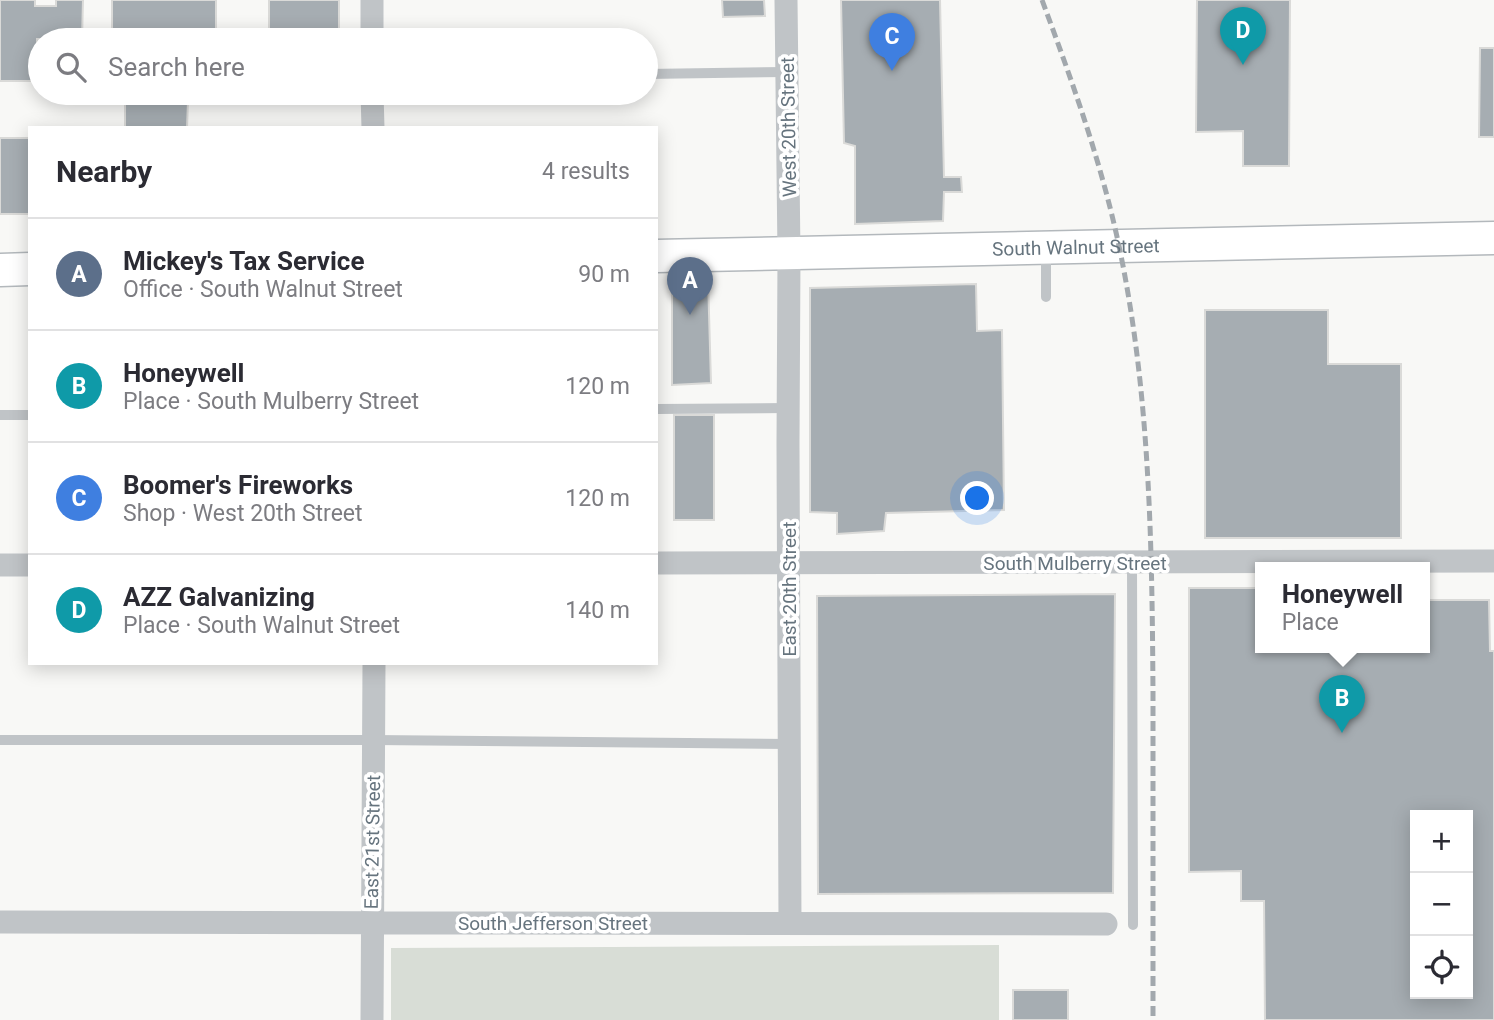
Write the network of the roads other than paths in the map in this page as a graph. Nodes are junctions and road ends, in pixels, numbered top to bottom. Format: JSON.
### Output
{"nodes":[{"id":1,"x":372,"y":0,"type":"edge"},
{"id":2,"x":786,"y":0,"type":"edge"},
{"id":3,"x":372,"y":28,"type":"edge"},
{"id":4,"x":787,"y":72,"type":"junction"},
{"id":5,"x":658,"y":74,"type":"edge"},
{"id":6,"x":372,"y":105,"type":"edge"},
{"id":7,"x":373,"y":126,"type":"edge"},
{"id":8,"x":1494,"y":238,"type":"edge"},
{"id":9,"x":1046,"y":249,"type":"junction"},
{"id":10,"x":789,"y":255,"type":"junction"},
{"id":11,"x":658,"y":257,"type":"edge"},
{"id":12,"x":28,"y":269,"type":"edge"},
{"id":13,"x":0,"y":270,"type":"edge"},
{"id":14,"x":1046,"y":296,"type":"dead end"},
{"id":15,"x":788,"y":408,"type":"junction"},
{"id":16,"x":658,"y":409,"type":"edge"},
{"id":17,"x":0,"y":415,"type":"edge"},
{"id":18,"x":28,"y":415,"type":"edge"},
{"id":19,"x":1494,"y":561,"type":"edge"},
{"id":20,"x":658,"y":562,"type":"edge"},
{"id":21,"x":1255,"y":562,"type":"edge"},
{"id":22,"x":1313,"y":562,"type":"edge"},
{"id":23,"x":789,"y":563,"type":"junction"},
{"id":24,"x":1132,"y":563,"type":"junction"},
{"id":25,"x":0,"y":565,"type":"edge"},
{"id":26,"x":28,"y":565,"type":"edge"},
{"id":27,"x":374,"y":665,"type":"edge"},
{"id":28,"x":0,"y":740,"type":"edge"},
{"id":29,"x":374,"y":740,"type":"junction"},
{"id":30,"x":789,"y":744,"type":"junction"},
{"id":31,"x":0,"y":922,"type":"edge"},
{"id":32,"x":371,"y":923,"type":"junction"},
{"id":33,"x":790,"y":923,"type":"junction"},
{"id":34,"x":1107,"y":925,"type":"dead end"},
{"id":35,"x":1133,"y":925,"type":"dead end"},
{"id":36,"x":372,"y":1020,"type":"edge"}],
"edges":[{"from":1,"to":3,"type":"street"},
{"from":2,"to":4,"type":"street","name":"West 20th Street"},
{"from":4,"to":5,"type":"lane"},
{"from":4,"to":10,"type":"street","name":"West 20th Street"},
{"from":6,"to":7,"type":"street"},
{"from":8,"to":9,"type":"main road","name":"South Walnut Street"},
{"from":9,"to":10,"type":"main road","name":"South Walnut Street"},
{"from":9,"to":14,"type":"lane"},
{"from":10,"to":11,"type":"main road","name":"South Walnut Street"},
{"from":10,"to":15,"type":"street","name":"East 20th Street"},
{"from":12,"to":13,"type":"main road"},
{"from":15,"to":16,"type":"lane"},
{"from":15,"to":23,"type":"street","name":"East 20th Street"},
{"from":17,"to":18,"type":"lane"},
{"from":19,"to":22,"type":"street","name":"South Mulberry Street"},
{"from":20,"to":23,"type":"street","name":"South Mulberry Street"},
{"from":21,"to":24,"type":"street","name":"South Mulberry Street"},
{"from":23,"to":24,"type":"street","name":"South Mulberry Street"},
{"from":23,"to":30,"type":"street","name":"East 20th Street"},
{"from":24,"to":35,"type":"lane"},
{"from":25,"to":26,"type":"street"},
{"from":27,"to":29,"type":"street","name":"East 21st Street"},
{"from":28,"to":29,"type":"lane"},
{"from":29,"to":30,"type":"lane"},
{"from":29,"to":32,"type":"street","name":"East 21st Street"},
{"from":30,"to":33,"type":"street","name":"East 20th Street"},
{"from":31,"to":32,"type":"street","name":"South Jefferson Street"},
{"from":32,"to":33,"type":"street","name":"South Jefferson Street"},
{"from":32,"to":36,"type":"street","name":"East 21st Street"},
{"from":33,"to":34,"type":"street","name":"South Jefferson Street"}]}
